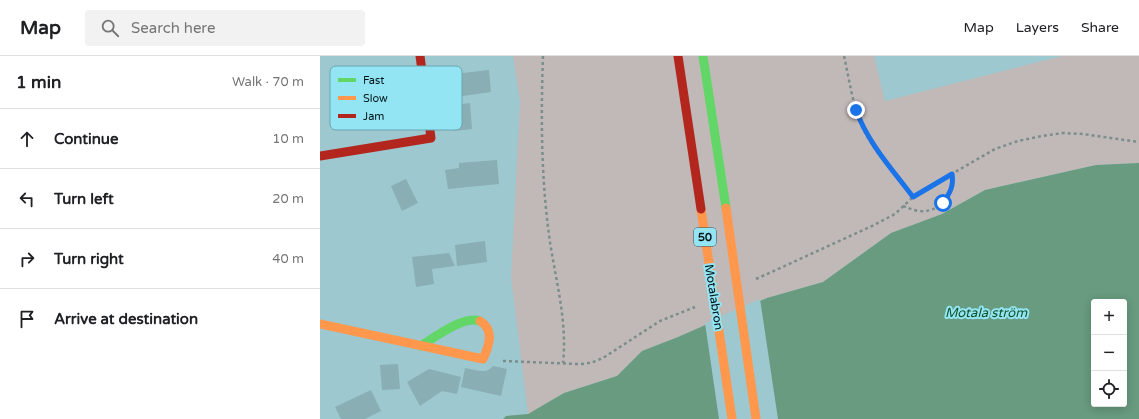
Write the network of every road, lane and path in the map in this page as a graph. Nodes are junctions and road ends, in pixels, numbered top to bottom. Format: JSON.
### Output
{"nodes":[{"id":1,"x":420,"y":56,"type":"edge"},
{"id":2,"x":543,"y":56,"type":"edge"},
{"id":3,"x":678,"y":56,"type":"edge"},
{"id":4,"x":702,"y":56,"type":"edge"},
{"id":5,"x":844,"y":56,"type":"edge"},
{"id":6,"x":421,"y":66,"type":"edge"},
{"id":7,"x":430,"y":130,"type":"edge"},
{"id":8,"x":1139,"y":142,"type":"edge"},
{"id":9,"x":320,"y":156,"type":"edge"},
{"id":10,"x":952,"y":174,"type":"junction"},
{"id":11,"x":903,"y":206,"type":"dead end"},
{"id":12,"x":320,"y":324,"type":"edge"},
{"id":13,"x":421,"y":346,"type":"junction"},
{"id":14,"x":563,"y":363,"type":"dead end"},
{"id":15,"x":732,"y":419,"type":"edge"},
{"id":16,"x":756,"y":419,"type":"edge"}],
"edges":[{"from":1,"to":6,"type":"main road"},
{"from":2,"to":14,"type":"path"},
{"from":3,"to":15,"type":"main road","name":"Motalabron","number":"50","bridge":true},
{"from":4,"to":16,"type":"main road","name":"Motalabron","number":"50","bridge":true},
{"from":5,"to":10,"type":"path"},
{"from":7,"to":9,"type":"main road"},
{"from":8,"to":10,"type":"path"},
{"from":10,"to":11,"type":"path"},
{"from":12,"to":13,"type":"main road"},
{"from":13,"to":13,"type":"main road"}]}
